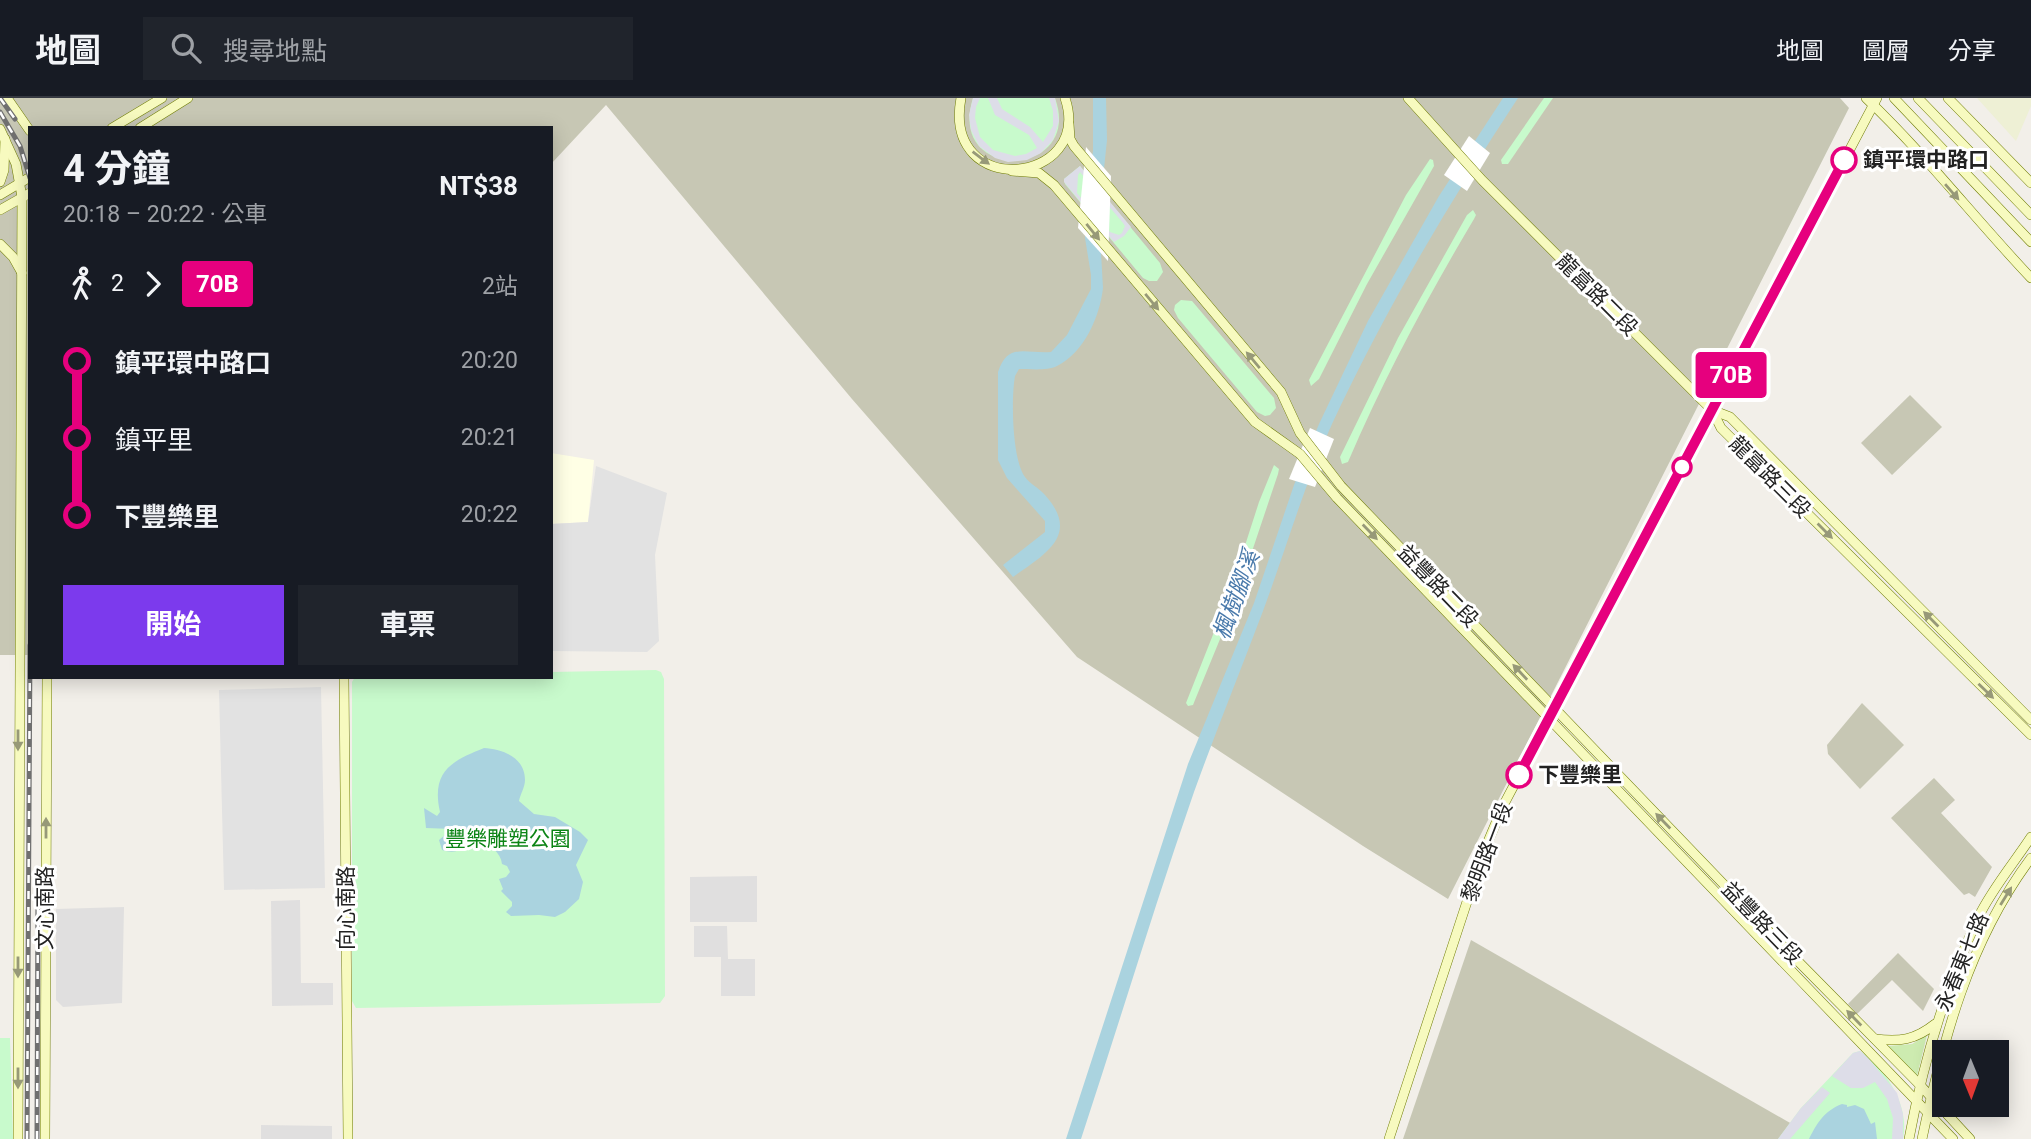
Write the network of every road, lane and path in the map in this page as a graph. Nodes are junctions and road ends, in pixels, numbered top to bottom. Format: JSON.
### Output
{"nodes":[{"id":1,"x":7,"y":98,"type":"edge"},
{"id":2,"x":162,"y":98,"type":"edge"},
{"id":3,"x":188,"y":98,"type":"edge"},
{"id":4,"x":1065,"y":98,"type":"edge"},
{"id":5,"x":1408,"y":98,"type":"edge"},
{"id":6,"x":1894,"y":98,"type":"edge"},
{"id":7,"x":1918,"y":98,"type":"edge"},
{"id":8,"x":1948,"y":98,"type":"edge"},
{"id":9,"x":961,"y":99,"type":"edge"},
{"id":10,"x":1872,"y":100,"type":"edge"},
{"id":11,"x":1069,"y":124,"type":"junction"},
{"id":12,"x":115,"y":126,"type":"edge"},
{"id":13,"x":143,"y":126,"type":"edge"},
{"id":14,"x":28,"y":127,"type":"edge"},
{"id":15,"x":3,"y":134,"type":"edge"},
{"id":16,"x":1012,"y":171,"type":"junction"},
{"id":17,"x":28,"y":178,"type":"edge"},
{"id":18,"x":0,"y":182,"type":"edge"},
{"id":19,"x":20,"y":183,"type":"junction"},
{"id":20,"x":2031,"y":183,"type":"edge"},
{"id":21,"x":0,"y":195,"type":"edge"},
{"id":22,"x":26,"y":195,"type":"edge"},
{"id":23,"x":0,"y":210,"type":"edge"},
{"id":24,"x":2031,"y":215,"type":"edge"},
{"id":25,"x":2031,"y":242,"type":"edge"},
{"id":26,"x":0,"y":244,"type":"edge"},
{"id":27,"x":23,"y":276,"type":"junction"},
{"id":28,"x":2031,"y":278,"type":"edge"},
{"id":29,"x":1712,"y":410,"type":"junction"},
{"id":30,"x":47,"y":679,"type":"edge"},
{"id":31,"x":344,"y":679,"type":"edge"},
{"id":32,"x":1554,"y":708,"type":"junction"},
{"id":33,"x":1548,"y":719,"type":"junction"},
{"id":34,"x":2031,"y":720,"type":"edge"},
{"id":35,"x":2031,"y":735,"type":"edge"},
{"id":36,"x":2031,"y":837,"type":"edge"},
{"id":37,"x":2031,"y":858,"type":"edge"},
{"id":38,"x":1935,"y":1024,"type":"junction"},
{"id":39,"x":1874,"y":1039,"type":"junction"},
{"id":40,"x":1919,"y":1084,"type":"junction"},
{"id":41,"x":1931,"y":1097,"type":"junction"},
{"id":42,"x":1916,"y":1099,"type":"junction"},
{"id":43,"x":1927,"y":1112,"type":"junction"},
{"id":44,"x":18,"y":1139,"type":"edge"},
{"id":45,"x":46,"y":1139,"type":"edge"},
{"id":46,"x":348,"y":1139,"type":"edge"},
{"id":47,"x":1389,"y":1139,"type":"edge"},
{"id":48,"x":1909,"y":1139,"type":"edge"},
{"id":49,"x":1922,"y":1139,"type":"edge"},
{"id":50,"x":1953,"y":1139,"type":"edge"},
{"id":51,"x":1970,"y":1139,"type":"edge"}],
"edges":[{"from":1,"to":14,"type":"street"},
{"from":2,"to":12,"type":"street"},
{"from":3,"to":13,"type":"street"},
{"from":4,"to":11,"type":"street"},
{"from":5,"to":29,"type":"street","name":"龍富路二段"},
{"from":6,"to":25,"type":"street"},
{"from":7,"to":24,"type":"street"},
{"from":8,"to":20,"type":"street"},
{"from":9,"to":16,"type":"street","one_way":true},
{"from":10,"to":28,"type":"street","one_way":true},
{"from":10,"to":29,"type":"street","name":"黎明路一段"},
{"from":11,"to":16,"type":"street"},
{"from":32,"to":11,"type":"street","name":"益豐路二段","one_way":true},
{"from":15,"to":18,"type":"street"},
{"from":15,"to":19,"type":"street","name":"文心南路"},
{"from":16,"to":33,"type":"street","name":"益豐路二段","one_way":true},
{"from":17,"to":19,"type":"street"},
{"from":19,"to":21,"type":"street"},
{"from":19,"to":22,"type":"street","name":"文心南路"},
{"from":22,"to":23,"type":"street"},
{"from":22,"to":27,"type":"street","name":"文心南路"},
{"from":26,"to":27,"type":"street"},
{"from":27,"to":44,"type":"street","name":"文心南路","one_way":true},
{"from":29,"to":32,"type":"street","name":"黎明路一段"},
{"from":34,"to":29,"type":"street","name":"龍富路三段","one_way":true},
{"from":29,"to":35,"type":"street","name":"龍富路三段","one_way":true},
{"from":45,"to":30,"type":"street","name":"文心南路","one_way":true},
{"from":31,"to":46,"type":"street","name":"向心南路"},
{"from":32,"to":33,"type":"street","name":"黎明路一段"},
{"from":39,"to":32,"type":"street","name":"益豐路三段","one_way":true},
{"from":33,"to":42,"type":"street","name":"益豐路三段"},
{"from":33,"to":47,"type":"street","name":"黎明路一段"},
{"from":36,"to":38,"type":"street","name":"永春東七路"},
{"from":41,"to":37,"type":"street","name":"永春東七路","one_way":true},
{"from":38,"to":39,"type":"street"},
{"from":38,"to":40,"type":"street","name":"永春東七路"},
{"from":39,"to":40,"type":"street","name":"益豐路三段"},
{"from":40,"to":41,"type":"street","name":"益豐路三段"},
{"from":40,"to":42,"type":"street","name":"永春東七路"},
{"from":41,"to":43,"type":"street","name":"永春東七路"},
{"from":41,"to":51,"type":"street","name":"益豐路三段"},
{"from":42,"to":43,"type":"street","name":"益豐路三段"},
{"from":42,"to":48,"type":"street","name":"永春東七路"},
{"from":43,"to":49,"type":"street","name":"永春東七路"},
{"from":43,"to":50,"type":"street","name":"益豐路三段"}]}
